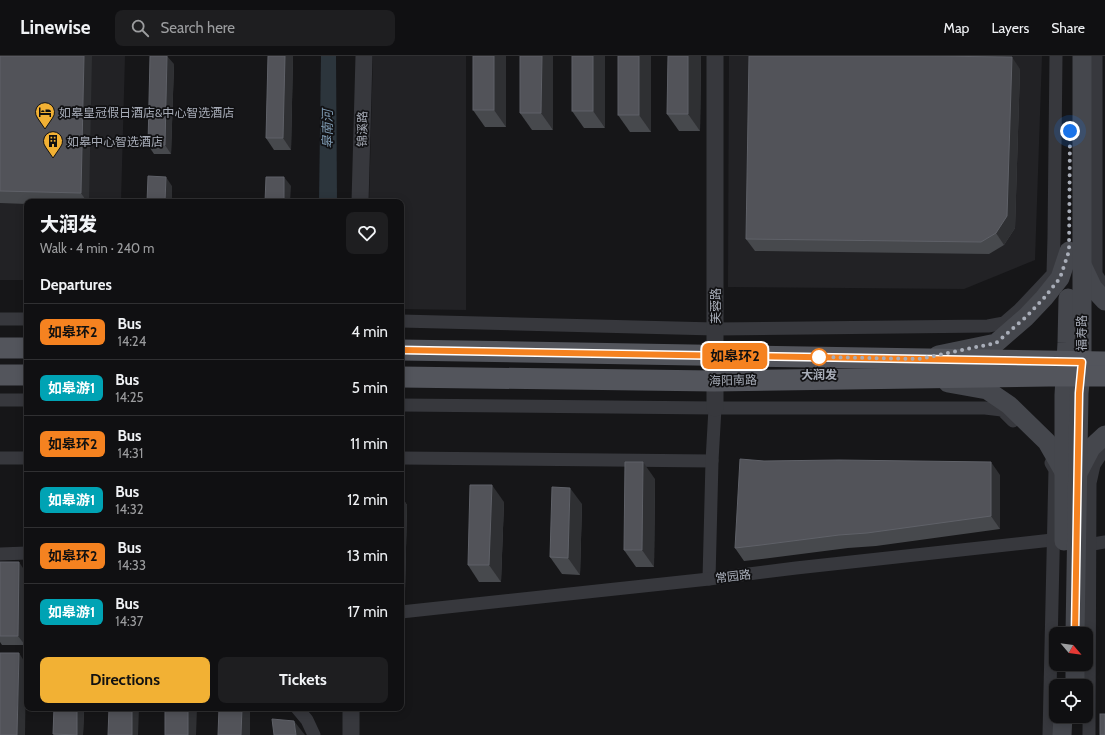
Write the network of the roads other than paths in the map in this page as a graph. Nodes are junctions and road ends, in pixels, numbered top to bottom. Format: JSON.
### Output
{"nodes":[{"id":1,"x":364,"y":56,"type":"edge"},
{"id":2,"x":715,"y":56,"type":"edge"},
{"id":3,"x":1056,"y":56,"type":"edge"},
{"id":4,"x":1071,"y":56,"type":"edge"},
{"id":5,"x":1082,"y":56,"type":"edge"},
{"id":6,"x":1096,"y":56,"type":"edge"},
{"id":7,"x":360,"y":199,"type":"edge"},
{"id":8,"x":1076,"y":258,"type":"junction"},
{"id":9,"x":1105,"y":288,"type":"edge"},
{"id":10,"x":1105,"y":301,"type":"edge"},
{"id":11,"x":0,"y":319,"type":"edge"},
{"id":12,"x":24,"y":319,"type":"edge"},
{"id":13,"x":404,"y":321,"type":"edge"},
{"id":14,"x":715,"y":329,"type":"junction"},
{"id":15,"x":0,"y":348,"type":"edge"},
{"id":16,"x":24,"y":348,"type":"edge"},
{"id":17,"x":404,"y":350,"type":"edge"},
{"id":18,"x":715,"y":356,"type":"junction"},
{"id":19,"x":1105,"y":362,"type":"edge"},
{"id":20,"x":922,"y":368,"type":"junction"},
{"id":21,"x":1073,"y":369,"type":"junction"},
{"id":22,"x":0,"y":375,"type":"edge"},
{"id":23,"x":24,"y":375,"type":"edge"},
{"id":24,"x":1105,"y":376,"type":"edge"},
{"id":25,"x":404,"y":377,"type":"edge"},
{"id":26,"x":714,"y":381,"type":"junction"},
{"id":27,"x":0,"y":400,"type":"edge"},
{"id":28,"x":24,"y":400,"type":"edge"},
{"id":29,"x":404,"y":405,"type":"edge"},
{"id":30,"x":715,"y":408,"type":"junction"},
{"id":31,"x":1105,"y":435,"type":"edge"},
{"id":32,"x":1105,"y":448,"type":"edge"},
{"id":33,"x":0,"y":458,"type":"edge"},
{"id":34,"x":24,"y":458,"type":"edge"},
{"id":35,"x":404,"y":458,"type":"edge"},
{"id":36,"x":712,"y":461,"type":"junction"},
{"id":37,"x":1071,"y":472,"type":"junction"},
{"id":38,"x":1105,"y":542,"type":"edge"},
{"id":39,"x":1071,"y":543,"type":"junction"},
{"id":40,"x":24,"y":553,"type":"edge"},
{"id":41,"x":0,"y":554,"type":"edge"},
{"id":42,"x":709,"y":579,"type":"junction"},
{"id":43,"x":404,"y":612,"type":"edge"},
{"id":44,"x":1065,"y":627,"type":"edge"},
{"id":45,"x":1075,"y":627,"type":"edge"},
{"id":46,"x":300,"y":711,"type":"edge"},
{"id":47,"x":351,"y":711,"type":"edge"},
{"id":48,"x":1063,"y":723,"type":"edge"},
{"id":49,"x":1074,"y":723,"type":"edge"},
{"id":50,"x":314,"y":735,"type":"edge"},
{"id":51,"x":351,"y":735,"type":"edge"},
{"id":52,"x":1049,"y":735,"type":"edge"},
{"id":53,"x":1062,"y":735,"type":"edge"},
{"id":54,"x":1074,"y":735,"type":"edge"},
{"id":55,"x":1088,"y":735,"type":"edge"}],
"edges":[{"from":1,"to":7,"type":"street","name":"锦溪路"},
{"from":2,"to":14,"type":"street","name":"芙蓉路"},
{"from":3,"to":14,"type":"street"},
{"from":4,"to":8,"type":"main road","name":"福寿路"},
{"from":5,"to":8,"type":"main road","name":"福寿路"},
{"from":6,"to":9,"type":"street"},
{"from":8,"to":10,"type":"main road"},
{"from":8,"to":20,"type":"main road"},
{"from":8,"to":21,"type":"main road","name":"福寿路"},
{"from":11,"to":12,"type":"street"},
{"from":13,"to":14,"type":"street"},
{"from":14,"to":18,"type":"street","name":"芙蓉路"},
{"from":15,"to":16,"type":"main road"},
{"from":17,"to":18,"type":"main road","name":"海阳南路"},
{"from":18,"to":20,"type":"main road","name":"海阳南路"},
{"from":18,"to":26,"type":"street","name":"芙蓉路"},
{"from":19,"to":21,"type":"main road"},
{"from":20,"to":21,"type":"main road","name":"海阳南路"},
{"from":20,"to":26,"type":"main road","name":"海阳南路"},
{"from":20,"to":37,"type":"main road"},
{"from":21,"to":24,"type":"main road"},
{"from":21,"to":37,"type":"main road","name":"福寿路"},
{"from":22,"to":23,"type":"main road"},
{"from":25,"to":26,"type":"main road","name":"海阳南路"},
{"from":26,"to":30,"type":"street","name":"芙蓉路"},
{"from":27,"to":28,"type":"street"},
{"from":29,"to":30,"type":"street"},
{"from":30,"to":36,"type":"street","name":"芙蓉路"},
{"from":30,"to":39,"type":"street"},
{"from":31,"to":37,"type":"main road"},
{"from":32,"to":39,"type":"street"},
{"from":33,"to":34,"type":"street"},
{"from":35,"to":36,"type":"street"},
{"from":36,"to":42,"type":"street","name":"芙蓉路"},
{"from":37,"to":39,"type":"main road","name":"福寿路"},
{"from":38,"to":39,"type":"street","name":"常园路"},
{"from":39,"to":42,"type":"street","name":"常园路"},
{"from":39,"to":44,"type":"main road","name":"福寿路"},
{"from":39,"to":45,"type":"main road","name":"福寿路"},
{"from":39,"to":52,"type":"street"},
{"from":39,"to":55,"type":"street"},
{"from":40,"to":41,"type":"street"},
{"from":42,"to":43,"type":"street","name":"常园路"},
{"from":46,"to":50,"type":"street"},
{"from":47,"to":51,"type":"street"},
{"from":48,"to":53,"type":"main road"},
{"from":49,"to":54,"type":"main road"}]}
